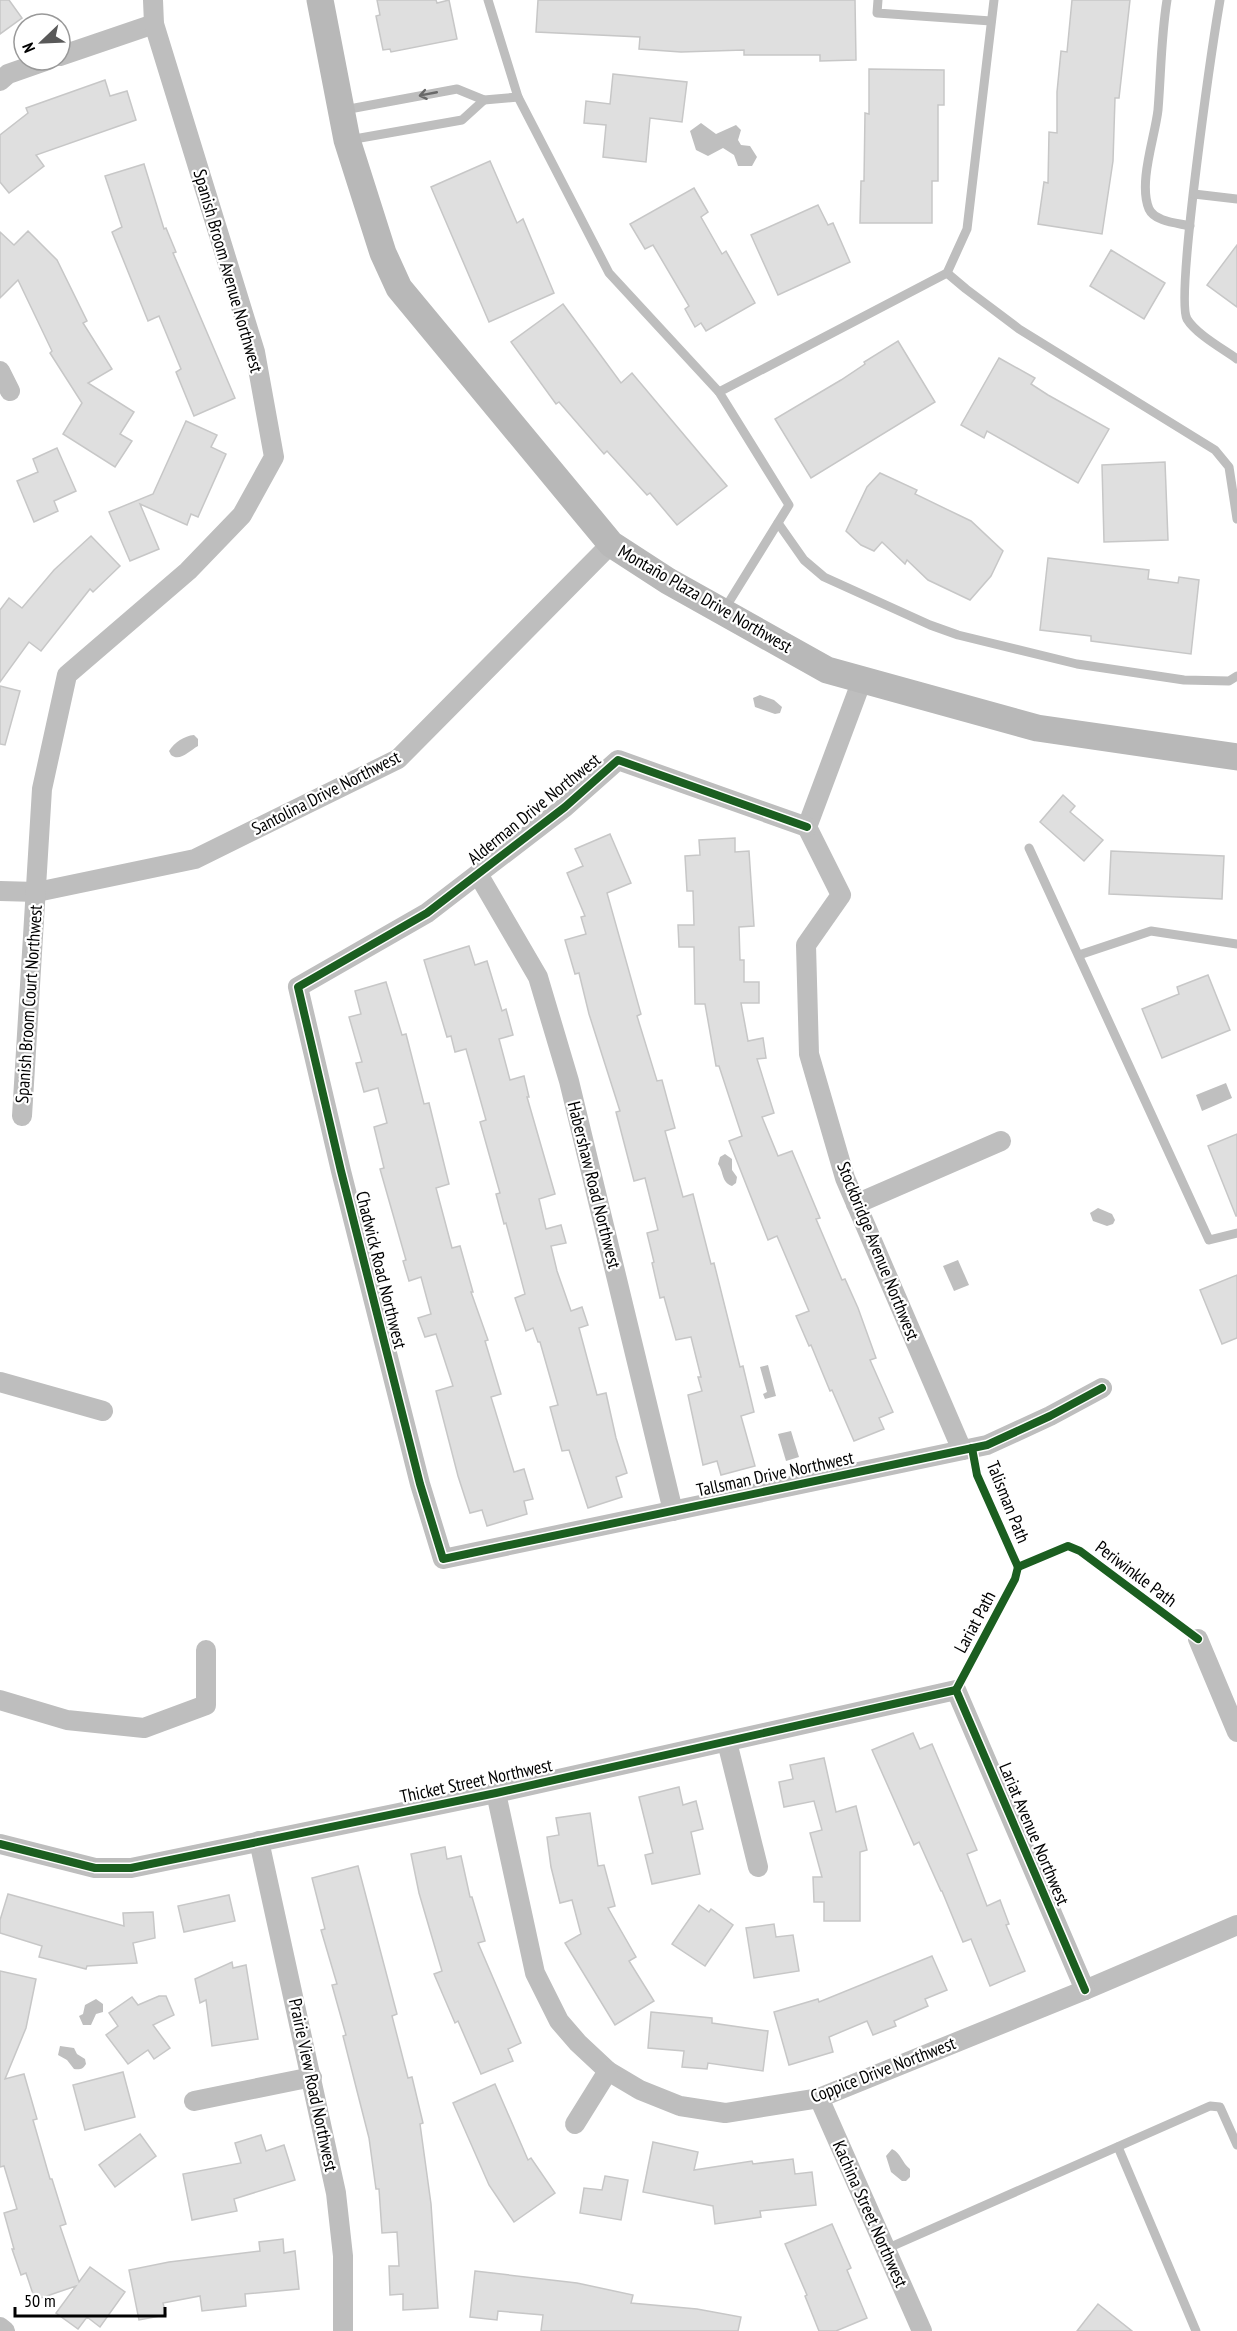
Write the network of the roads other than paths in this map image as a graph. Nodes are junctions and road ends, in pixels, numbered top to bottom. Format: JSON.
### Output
{"nodes":[{"id":1,"x":153,"y":0,"type":"edge"},
{"id":2,"x":320,"y":0,"type":"edge"},
{"id":3,"x":488,"y":0,"type":"edge"},
{"id":4,"x":878,"y":0,"type":"edge"},
{"id":5,"x":994,"y":0,"type":"edge"},
{"id":6,"x":1167,"y":0,"type":"edge"},
{"id":7,"x":1220,"y":0,"type":"edge"},
{"id":8,"x":991,"y":21,"type":"junction"},
{"id":9,"x":154,"y":24,"type":"junction"},
{"id":10,"x":72,"y":52,"type":"edge"},
{"id":11,"x":14,"y":72,"type":"edge"},
{"id":12,"x":0,"y":81,"type":"edge"},
{"id":13,"x":518,"y":97,"type":"junction"},
{"id":14,"x":484,"y":100,"type":"junction"},
{"id":15,"x":341,"y":111,"type":"junction"},
{"id":16,"x":347,"y":140,"type":"junction"},
{"id":17,"x":1194,"y":194,"type":"junction"},
{"id":18,"x":1237,"y":200,"type":"edge"},
{"id":19,"x":1190,"y":226,"type":"junction"},
{"id":20,"x":947,"y":273,"type":"junction"},
{"id":21,"x":1237,"y":359,"type":"edge"},
{"id":22,"x":0,"y":370,"type":"edge"},
{"id":23,"x":10,"y":391,"type":"dead end"},
{"id":24,"x":719,"y":392,"type":"junction"},
{"id":25,"x":1237,"y":519,"type":"edge"},
{"id":26,"x":778,"y":523,"type":"junction"},
{"id":27,"x":611,"y":544,"type":"junction"},
{"id":28,"x":723,"y":612,"type":"junction"},
{"id":29,"x":1237,"y":676,"type":"edge"},
{"id":30,"x":862,"y":680,"type":"junction"},
{"id":31,"x":1237,"y":757,"type":"edge"},
{"id":32,"x":807,"y":827,"type":"junction"},
{"id":33,"x":1029,"y":848,"type":"dead end"},
{"id":34,"x":478,"y":874,"type":"junction"},
{"id":35,"x":0,"y":891,"type":"edge"},
{"id":36,"x":37,"y":892,"type":"junction"},
{"id":37,"x":1237,"y":944,"type":"edge"},
{"id":38,"x":1079,"y":955,"type":"junction"},
{"id":39,"x":298,"y":987,"type":"joint"},
{"id":40,"x":22,"y":1116,"type":"dead end"},
{"id":41,"x":1001,"y":1141,"type":"dead end"},
{"id":42,"x":856,"y":1204,"type":"junction"},
{"id":43,"x":1237,"y":1233,"type":"edge"},
{"id":44,"x":0,"y":1382,"type":"edge"},
{"id":45,"x":1102,"y":1388,"type":"dead end"},
{"id":46,"x":103,"y":1411,"type":"dead end"},
{"id":47,"x":962,"y":1450,"type":"junction"},
{"id":48,"x":673,"y":1511,"type":"junction"},
{"id":49,"x":443,"y":1559,"type":"joint"},
{"id":50,"x":1198,"y":1639,"type":"dead end"},
{"id":51,"x":206,"y":1650,"type":"dead end"},
{"id":52,"x":956,"y":1690,"type":"joint"},
{"id":53,"x":0,"y":1700,"type":"edge"},
{"id":54,"x":1237,"y":1732,"type":"edge"},
{"id":55,"x":727,"y":1742,"type":"junction"},
{"id":56,"x":496,"y":1792,"type":"junction"},
{"id":57,"x":259,"y":1841,"type":"junction"},
{"id":58,"x":0,"y":1844,"type":"edge"},
{"id":59,"x":758,"y":1867,"type":"dead end"},
{"id":60,"x":1237,"y":1925,"type":"edge"},
{"id":61,"x":1085,"y":1990,"type":"junction"},
{"id":62,"x":608,"y":2071,"type":"junction"},
{"id":63,"x":312,"y":2077,"type":"junction"},
{"id":64,"x":819,"y":2098,"type":"junction"},
{"id":65,"x":194,"y":2101,"type":"dead end"},
{"id":66,"x":575,"y":2124,"type":"dead end"},
{"id":67,"x":1237,"y":2145,"type":"edge"},
{"id":68,"x":1118,"y":2147,"type":"junction"},
{"id":69,"x":886,"y":2249,"type":"junction"},
{"id":70,"x":0,"y":2327,"type":"edge"},
{"id":71,"x":5,"y":2331,"type":"edge"},
{"id":72,"x":343,"y":2331,"type":"edge"},
{"id":73,"x":922,"y":2331,"type":"edge"},
{"id":74,"x":1196,"y":2331,"type":"edge"}],
"edges":[{"from":1,"to":9,"type":"street","name":"Spanish Broom Avenue Northwest"},
{"from":2,"to":15,"type":"street","name":"Montaño Plaza Drive Northwest"},
{"from":3,"to":13,"type":"lane"},
{"from":4,"to":8,"type":"lane"},
{"from":5,"to":8,"type":"lane"},
{"from":6,"to":19,"type":"lane"},
{"from":7,"to":17,"type":"lane"},
{"from":8,"to":20,"type":"lane"},
{"from":9,"to":10,"type":"street"},
{"from":9,"to":36,"type":"street","name":"Spanish Broom Avenue Northwest"},
{"from":11,"to":12,"type":"street"},
{"from":13,"to":14,"type":"lane"},
{"from":13,"to":24,"type":"lane"},
{"from":14,"to":15,"type":"lane","one_way":true},
{"from":14,"to":16,"type":"lane"},
{"from":15,"to":16,"type":"street","name":"Montaño Plaza Drive Northwest"},
{"from":16,"to":27,"type":"street","name":"Montaño Plaza Drive Northwest"},
{"from":17,"to":18,"type":"lane"},
{"from":17,"to":19,"type":"lane"},
{"from":19,"to":21,"type":"lane"},
{"from":20,"to":24,"type":"lane"},
{"from":20,"to":25,"type":"lane"},
{"from":22,"to":23,"type":"street"},
{"from":24,"to":26,"type":"lane"},
{"from":26,"to":28,"type":"lane"},
{"from":26,"to":29,"type":"lane"},
{"from":27,"to":28,"type":"street","name":"Montaño Plaza Drive Northwest"},
{"from":27,"to":36,"type":"street","name":"Santolina Drive Northwest"},
{"from":28,"to":30,"type":"street","name":"Montaño Plaza Drive Northwest"},
{"from":30,"to":31,"type":"street","name":"Montaño Plaza Drive Northwest"},
{"from":30,"to":32,"type":"street"},
{"from":32,"to":34,"type":"street","name":"Alderman Drive Northwest"},
{"from":32,"to":42,"type":"street","name":"Stockbridge Avenue Northwest"},
{"from":33,"to":38,"type":"lane"},
{"from":34,"to":39,"type":"street","name":"Alderman Drive Northwest"},
{"from":34,"to":48,"type":"street","name":"Habershaw Road Northwest"},
{"from":35,"to":36,"type":"street","name":"Santolina Drive Northwest"},
{"from":36,"to":40,"type":"street","name":"Spanish Broom Court Northwest"},
{"from":37,"to":38,"type":"lane"},
{"from":38,"to":43,"type":"lane"},
{"from":39,"to":49,"type":"street","name":"Chadwick Road Northwest"},
{"from":41,"to":42,"type":"street"},
{"from":42,"to":47,"type":"street","name":"Stockbridge Avenue Northwest"},
{"from":44,"to":46,"type":"street"},
{"from":45,"to":47,"type":"street","name":"Tallsman Drive Northwest"},
{"from":47,"to":48,"type":"street","name":"Tallsman Drive Northwest"},
{"from":48,"to":49,"type":"street","name":"Tallsman Drive Northwest"},
{"from":50,"to":54,"type":"street"},
{"from":51,"to":53,"type":"street"},
{"from":52,"to":55,"type":"street","name":"Thicket Street Northwest"},
{"from":52,"to":61,"type":"street","name":"Lariat Avenue Northwest"},
{"from":55,"to":56,"type":"street","name":"Thicket Street Northwest"},
{"from":55,"to":59,"type":"street"},
{"from":56,"to":57,"type":"street","name":"Thicket Street Northwest"},
{"from":56,"to":62,"type":"street","name":"Coppice Drive Northwest"},
{"from":57,"to":58,"type":"street","name":"Thicket Street Northwest"},
{"from":57,"to":63,"type":"street","name":"Prairie View Road Northwest"},
{"from":60,"to":61,"type":"street","name":"Coppice Drive Northwest"},
{"from":61,"to":64,"type":"street","name":"Coppice Drive Northwest"},
{"from":62,"to":64,"type":"street","name":"Coppice Drive Northwest"},
{"from":62,"to":66,"type":"street"},
{"from":63,"to":65,"type":"street"},
{"from":63,"to":72,"type":"street","name":"Prairie View Road Northwest"},
{"from":64,"to":69,"type":"street","name":"Kachina Street Northwest"},
{"from":67,"to":68,"type":"lane"},
{"from":68,"to":69,"type":"lane"},
{"from":68,"to":74,"type":"lane"},
{"from":69,"to":73,"type":"street","name":"Kachina Street Northwest"},
{"from":70,"to":71,"type":"street"}]}
